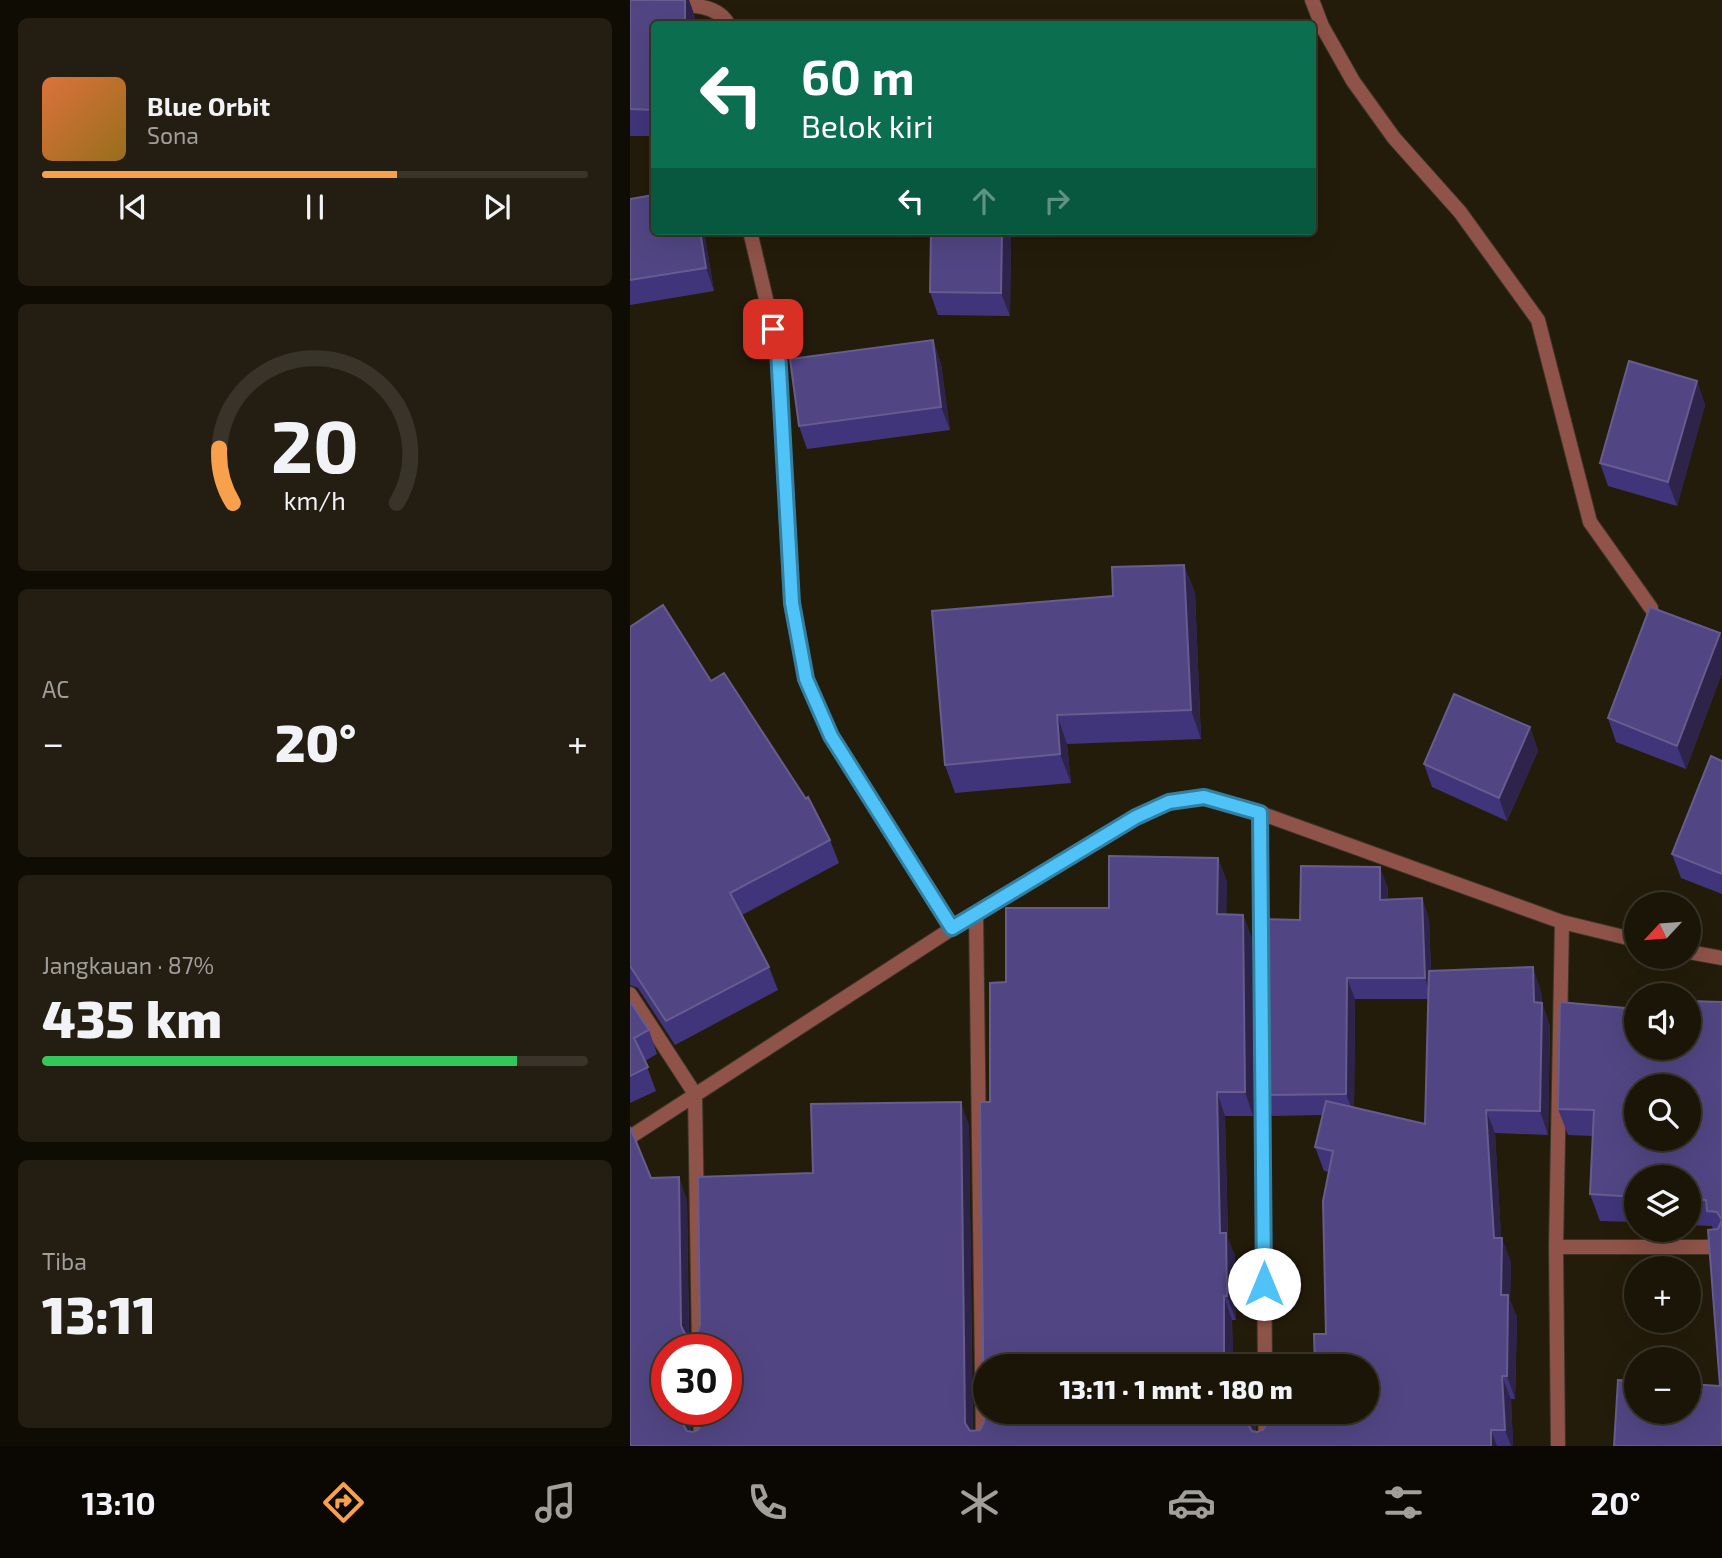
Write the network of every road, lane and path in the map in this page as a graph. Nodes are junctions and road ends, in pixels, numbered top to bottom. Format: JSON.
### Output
{"nodes":[{"id":1,"x":1312,"y":0,"type":"edge"},
{"id":2,"x":655,"y":5,"type":"edge"},
{"id":3,"x":726,"y":21,"type":"edge"},
{"id":4,"x":751,"y":235,"type":"edge"},
{"id":5,"x":1651,"y":608,"type":"edge"},
{"id":6,"x":1260,"y":813,"type":"junction"},
{"id":7,"x":976,"y":913,"type":"junction"},
{"id":8,"x":1562,"y":922,"type":"junction"},
{"id":9,"x":952,"y":928,"type":"junction"},
{"id":10,"x":1624,"y":937,"type":"edge"},
{"id":11,"x":1701,"y":955,"type":"edge"},
{"id":12,"x":1722,"y":958,"type":"edge"},
{"id":13,"x":630,"y":994,"type":"edge"},
{"id":14,"x":695,"y":1094,"type":"junction"},
{"id":15,"x":630,"y":1137,"type":"edge"},
{"id":16,"x":1556,"y":1247,"type":"junction"},
{"id":17,"x":1722,"y":1247,"type":"edge"},
{"id":18,"x":699,"y":1334,"type":"edge"},
{"id":19,"x":1265,"y":1354,"type":"edge"},
{"id":20,"x":1265,"y":1424,"type":"edge"},
{"id":21,"x":700,"y":1425,"type":"edge"},
{"id":22,"x":701,"y":1446,"type":"edge"},
{"id":23,"x":983,"y":1446,"type":"edge"},
{"id":24,"x":1266,"y":1446,"type":"edge"},
{"id":25,"x":1558,"y":1446,"type":"edge"}],
"edges":[{"from":1,"to":5,"type":"street"},
{"from":2,"to":3,"type":"street"},
{"from":4,"to":9,"type":"street"},
{"from":6,"to":7,"type":"street"},
{"from":6,"to":8,"type":"street"},
{"from":6,"to":19,"type":"street"},
{"from":7,"to":9,"type":"street"},
{"from":7,"to":23,"type":"street"},
{"from":8,"to":10,"type":"street"},
{"from":8,"to":16,"type":"street"},
{"from":9,"to":14,"type":"street"},
{"from":11,"to":12,"type":"street"},
{"from":13,"to":14,"type":"street"},
{"from":14,"to":15,"type":"street"},
{"from":14,"to":18,"type":"street"},
{"from":16,"to":17,"type":"street"},
{"from":16,"to":25,"type":"street"},
{"from":20,"to":24,"type":"street"},
{"from":21,"to":22,"type":"street"}]}
